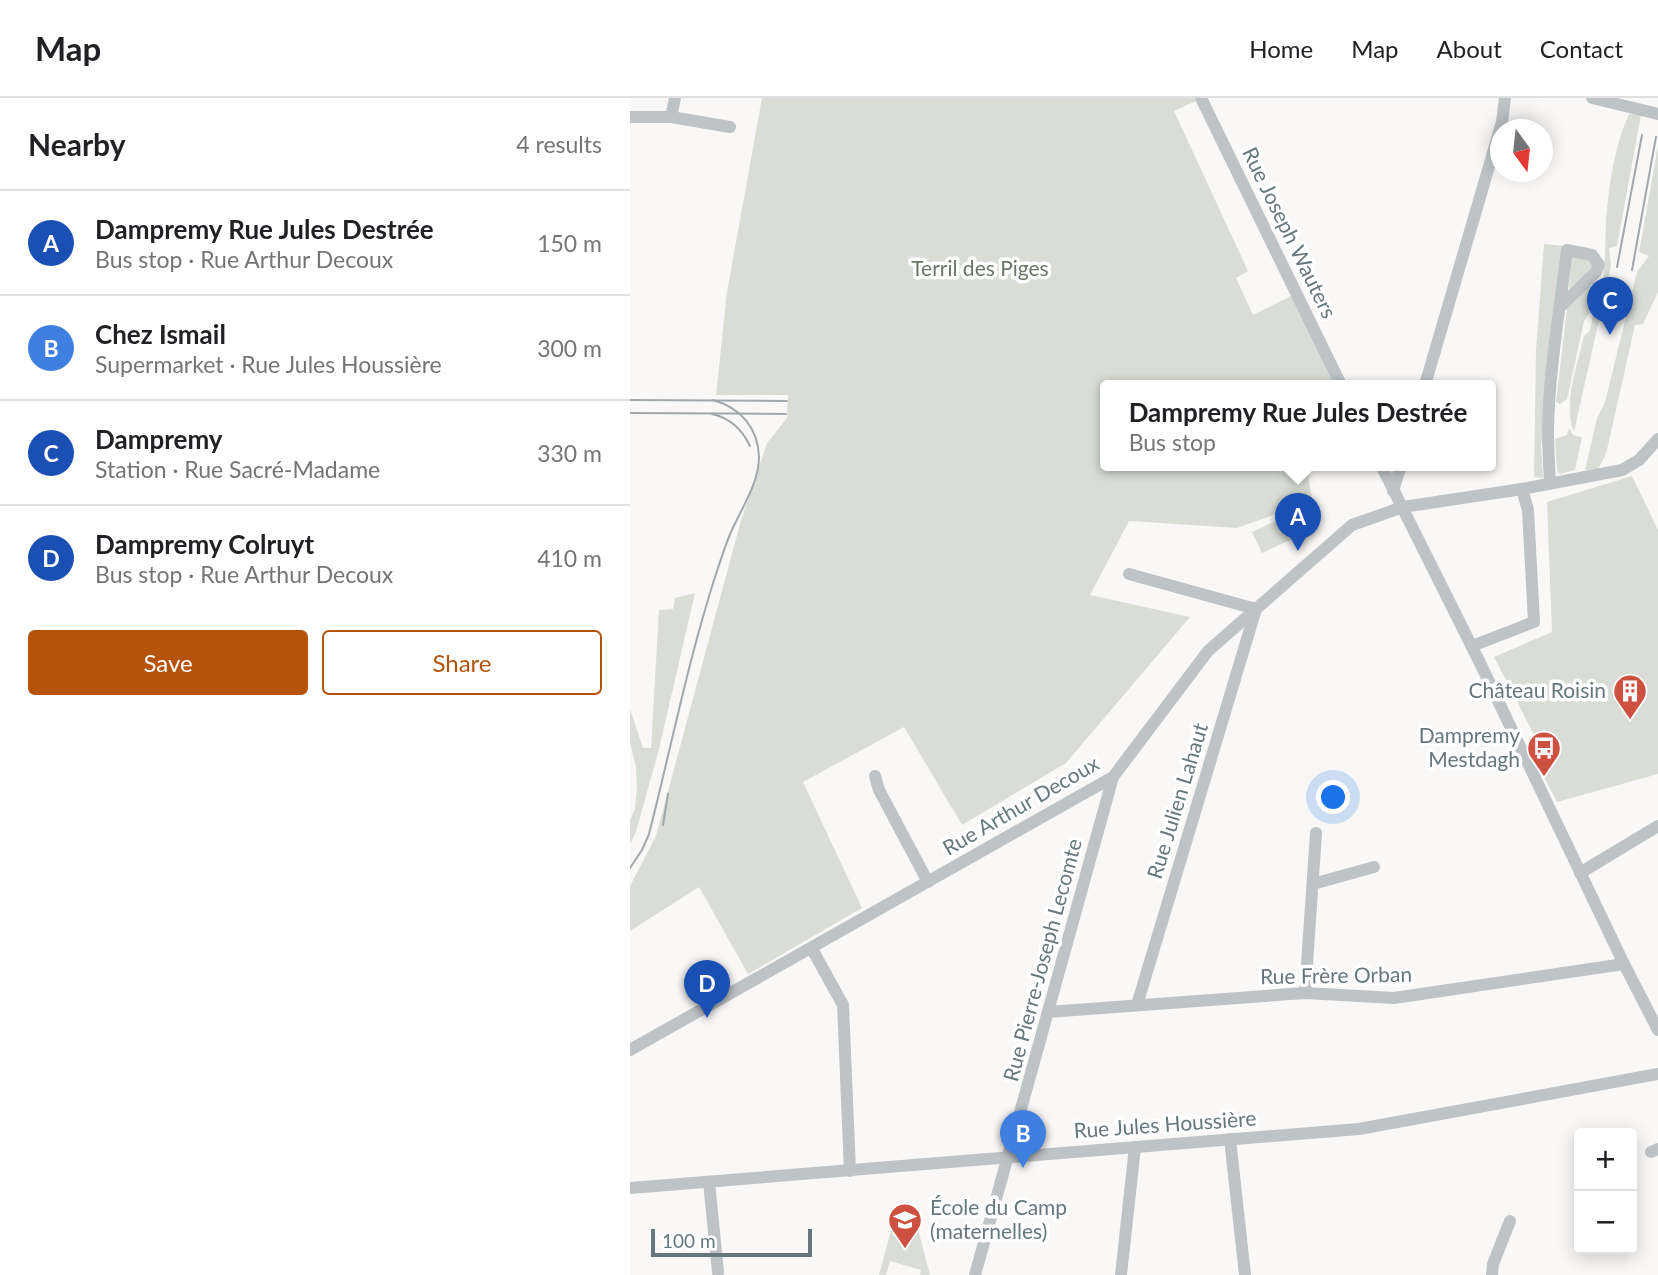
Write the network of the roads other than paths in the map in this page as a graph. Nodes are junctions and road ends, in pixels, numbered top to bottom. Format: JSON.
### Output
{"nodes":[{"id":1,"x":674,"y":98,"type":"edge"},
{"id":2,"x":1201,"y":98,"type":"edge"},
{"id":3,"x":1505,"y":98,"type":"edge"},
{"id":4,"x":1592,"y":98,"type":"edge"},
{"id":5,"x":1658,"y":114,"type":"edge"},
{"id":6,"x":630,"y":117,"type":"edge"},
{"id":7,"x":671,"y":117,"type":"junction"},
{"id":8,"x":730,"y":127,"type":"dead end"},
{"id":9,"x":1560,"y":307,"type":"dead end"},
{"id":10,"x":1339,"y":380,"type":"edge"},
{"id":11,"x":1426,"y":380,"type":"edge"},
{"id":12,"x":1658,"y":439,"type":"edge"},
{"id":13,"x":1384,"y":471,"type":"edge"},
{"id":14,"x":1399,"y":471,"type":"edge"},
{"id":15,"x":1550,"y":483,"type":"junction"},
{"id":16,"x":1522,"y":489,"type":"junction"},
{"id":17,"x":1393,"y":491,"type":"junction"},
{"id":18,"x":1403,"y":507,"type":"junction"},
{"id":19,"x":1129,"y":574,"type":"dead end"},
{"id":20,"x":1255,"y":609,"type":"junction"},
{"id":21,"x":1472,"y":646,"type":"junction"},
{"id":22,"x":875,"y":776,"type":"dead end"},
{"id":23,"x":1114,"y":777,"type":"junction"},
{"id":24,"x":1658,"y":826,"type":"edge"},
{"id":25,"x":1316,"y":833,"type":"dead end"},
{"id":26,"x":1374,"y":867,"type":"dead end"},
{"id":27,"x":1580,"y":873,"type":"junction"},
{"id":28,"x":928,"y":882,"type":"junction"},
{"id":29,"x":1313,"y":884,"type":"junction"},
{"id":30,"x":812,"y":949,"type":"junction"},
{"id":31,"x":1624,"y":964,"type":"junction"},
{"id":32,"x":1305,"y":993,"type":"junction"},
{"id":33,"x":1136,"y":1005,"type":"junction"},
{"id":34,"x":1048,"y":1012,"type":"junction"},
{"id":35,"x":1658,"y":1030,"type":"edge"},
{"id":36,"x":630,"y":1050,"type":"edge"},
{"id":37,"x":1658,"y":1074,"type":"edge"},
{"id":38,"x":1230,"y":1139,"type":"junction"},
{"id":39,"x":1135,"y":1147,"type":"junction"},
{"id":40,"x":1009,"y":1156,"type":"junction"},
{"id":41,"x":850,"y":1171,"type":"junction"},
{"id":42,"x":709,"y":1182,"type":"junction"},
{"id":43,"x":630,"y":1188,"type":"edge"},
{"id":44,"x":1510,"y":1221,"type":"dead end"},
{"id":45,"x":718,"y":1272,"type":"dead end"},
{"id":46,"x":975,"y":1275,"type":"edge"},
{"id":47,"x":1121,"y":1275,"type":"edge"},
{"id":48,"x":1245,"y":1275,"type":"edge"},
{"id":49,"x":1492,"y":1275,"type":"edge"}],
"edges":[{"from":1,"to":7,"type":"street"},
{"from":2,"to":10,"type":"street","name":"Rue Joseph Wauters"},
{"from":3,"to":11,"type":"street"},
{"from":4,"to":5,"type":"street"},
{"from":6,"to":7,"type":"street"},
{"from":7,"to":8,"type":"street"},
{"from":9,"to":15,"type":"street"},
{"from":12,"to":15,"type":"street","name":"Rue Arthur Decoux"},
{"from":13,"to":17,"type":"street"},
{"from":14,"to":17,"type":"street"},
{"from":15,"to":16,"type":"street","name":"Rue Arthur Decoux"},
{"from":16,"to":18,"type":"street","name":"Rue Arthur Decoux"},
{"from":16,"to":21,"type":"street"},
{"from":17,"to":18,"type":"street"},
{"from":18,"to":20,"type":"street","name":"Rue Arthur Decoux"},
{"from":18,"to":21,"type":"street"},
{"from":19,"to":20,"type":"street"},
{"from":20,"to":23,"type":"street","name":"Rue Arthur Decoux"},
{"from":20,"to":33,"type":"street","name":"Rue Julien Lahaut"},
{"from":21,"to":27,"type":"street"},
{"from":22,"to":28,"type":"street","name":"Rue Arthur Decoux"},
{"from":23,"to":28,"type":"street","name":"Rue Arthur Decoux"},
{"from":23,"to":34,"type":"street","name":"Rue Pierre-Joseph Lecomte"},
{"from":24,"to":27,"type":"street"},
{"from":25,"to":29,"type":"street"},
{"from":26,"to":29,"type":"street"},
{"from":27,"to":31,"type":"street"},
{"from":28,"to":30,"type":"street","name":"Rue Arthur Decoux"},
{"from":29,"to":32,"type":"street"},
{"from":30,"to":36,"type":"street","name":"Rue Arthur Decoux"},
{"from":30,"to":41,"type":"street"},
{"from":31,"to":32,"type":"street","name":"Rue Frère Orban"},
{"from":31,"to":35,"type":"street"},
{"from":32,"to":33,"type":"street","name":"Rue Frère Orban"},
{"from":33,"to":34,"type":"street","name":"Rue Frère Orban"},
{"from":34,"to":40,"type":"street","name":"Rue Pierre-Joseph Lecomte"},
{"from":37,"to":38,"type":"street","name":"Rue Jules Houssière"},
{"from":38,"to":39,"type":"street","name":"Rue Jules Houssière"},
{"from":38,"to":48,"type":"street"},
{"from":39,"to":40,"type":"street","name":"Rue Jules Houssière"},
{"from":39,"to":47,"type":"street"},
{"from":40,"to":41,"type":"street","name":"Rue Jules Houssière"},
{"from":40,"to":46,"type":"street","name":"Rue Pierre-Joseph Lecomte"},
{"from":41,"to":42,"type":"street","name":"Rue Jules Houssière"},
{"from":42,"to":43,"type":"street","name":"Rue Jules Houssière"},
{"from":42,"to":45,"type":"street"},
{"from":44,"to":49,"type":"street"}]}
